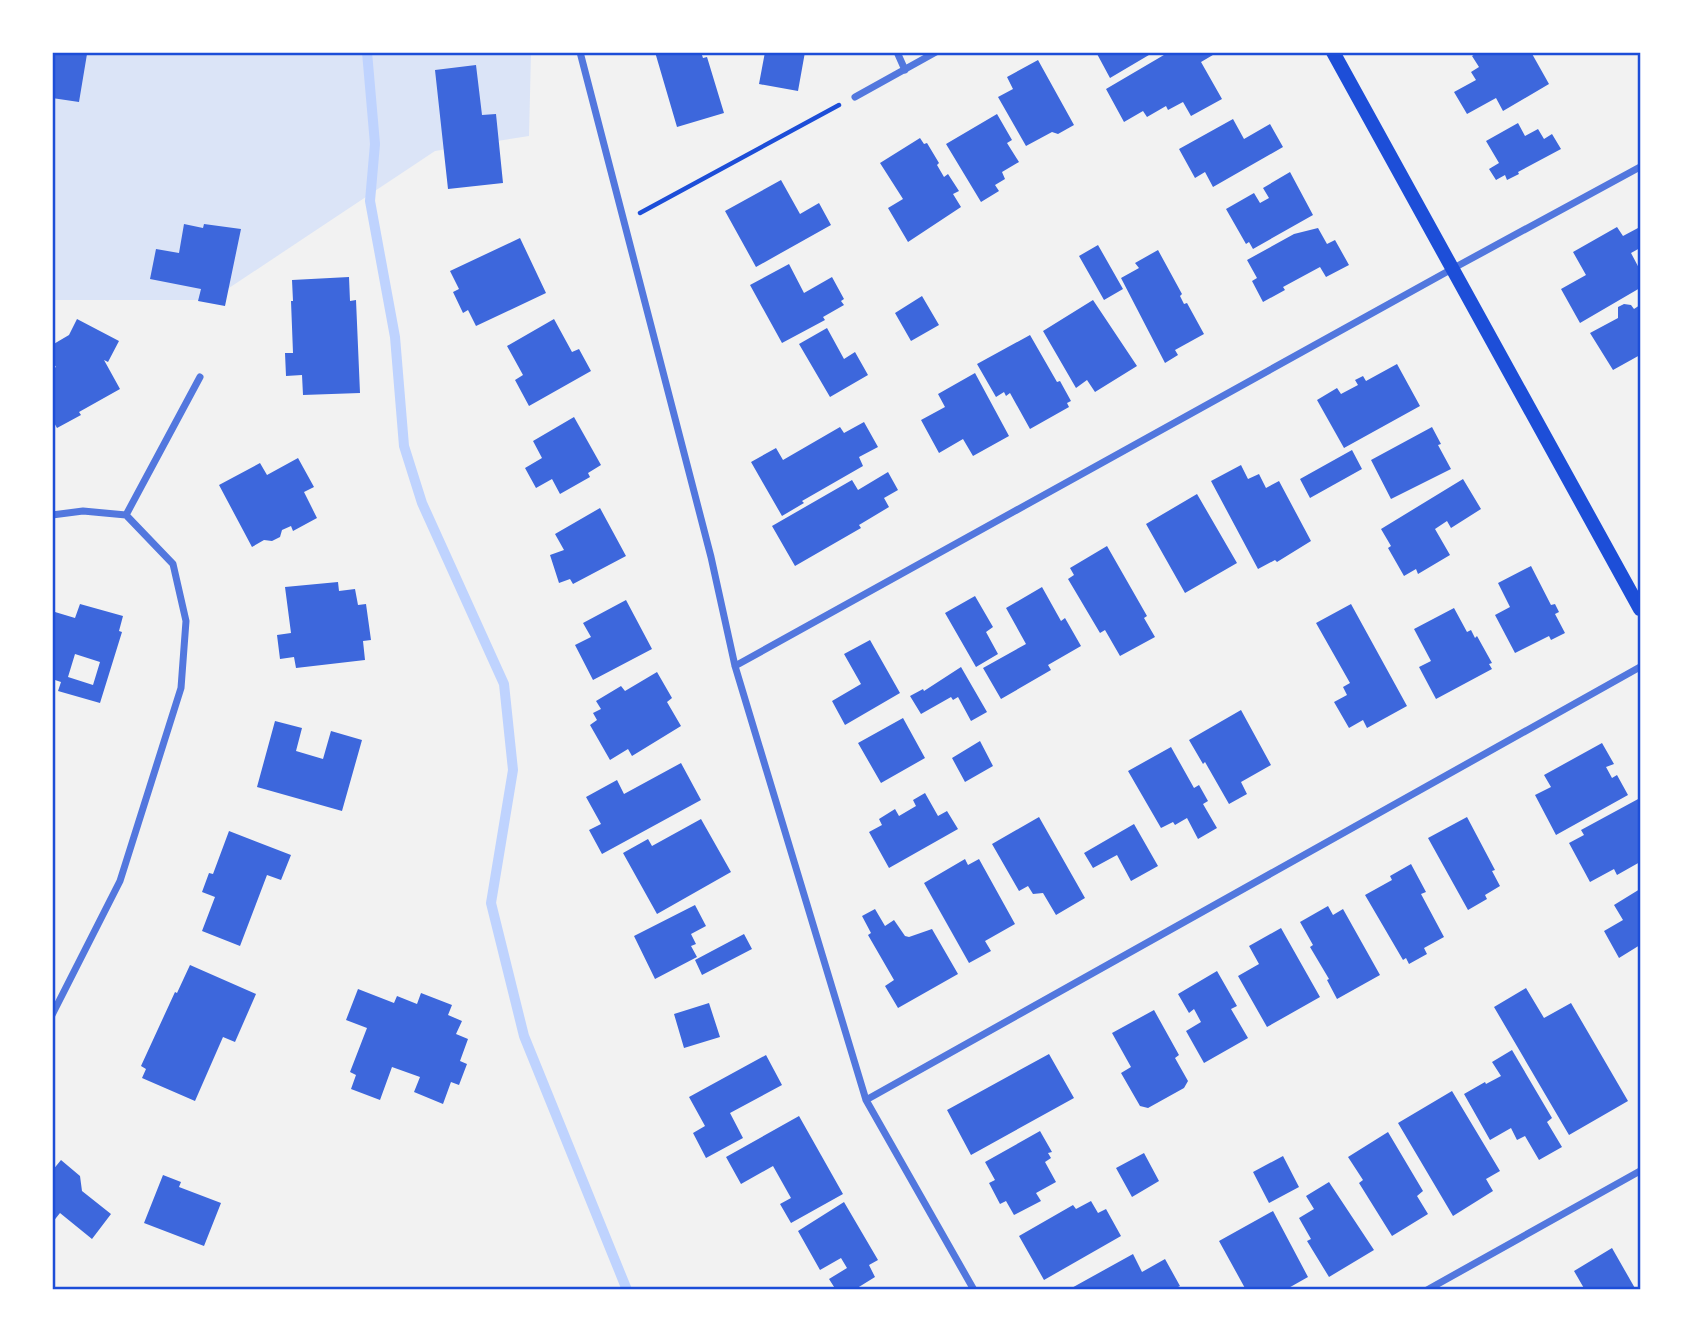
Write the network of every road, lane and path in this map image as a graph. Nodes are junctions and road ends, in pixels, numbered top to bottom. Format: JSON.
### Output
{"nodes":[{"id":1,"x":580,"y":52,"type":"edge"},
{"id":2,"x":897,"y":52,"type":"edge"},
{"id":3,"x":936,"y":52,"type":"edge"},
{"id":4,"x":1333,"y":52,"type":"edge"},
{"id":5,"x":905,"y":69,"type":"junction"},
{"id":6,"x":855,"y":97,"type":"joint"},
{"id":7,"x":1640,"y":166,"type":"edge"},
{"id":8,"x":624,"y":222,"type":"junction"},
{"id":9,"x":1452,"y":269,"type":"junction"},
{"id":10,"x":200,"y":377,"type":"dead end"},
{"id":11,"x":52,"y":515,"type":"edge"},
{"id":12,"x":126,"y":515,"type":"junction"},
{"id":13,"x":1640,"y":610,"type":"edge"},
{"id":14,"x":735,"y":666,"type":"junction"},
{"id":15,"x":1640,"y":667,"type":"edge"},
{"id":16,"x":52,"y":1015,"type":"edge"},
{"id":17,"x":866,"y":1100,"type":"junction"},
{"id":18,"x":1640,"y":1171,"type":"edge"},
{"id":19,"x":974,"y":1290,"type":"edge"},
{"id":20,"x":1427,"y":1290,"type":"edge"}],
"edges":[{"from":1,"to":8,"type":"street"},
{"from":2,"to":5,"type":"street"},
{"from":3,"to":5,"type":"street"},
{"from":4,"to":9,"type":"main road"},
{"from":5,"to":6,"type":"street"},
{"from":6,"to":8,"type":"path"},
{"from":7,"to":9,"type":"street"},
{"from":8,"to":14,"type":"street"},
{"from":9,"to":13,"type":"main road"},
{"from":9,"to":14,"type":"street"},
{"from":10,"to":12,"type":"street"},
{"from":11,"to":12,"type":"street"},
{"from":12,"to":16,"type":"street"},
{"from":14,"to":17,"type":"street"},
{"from":15,"to":17,"type":"street"},
{"from":17,"to":19,"type":"street"},
{"from":18,"to":20,"type":"street"}]}
